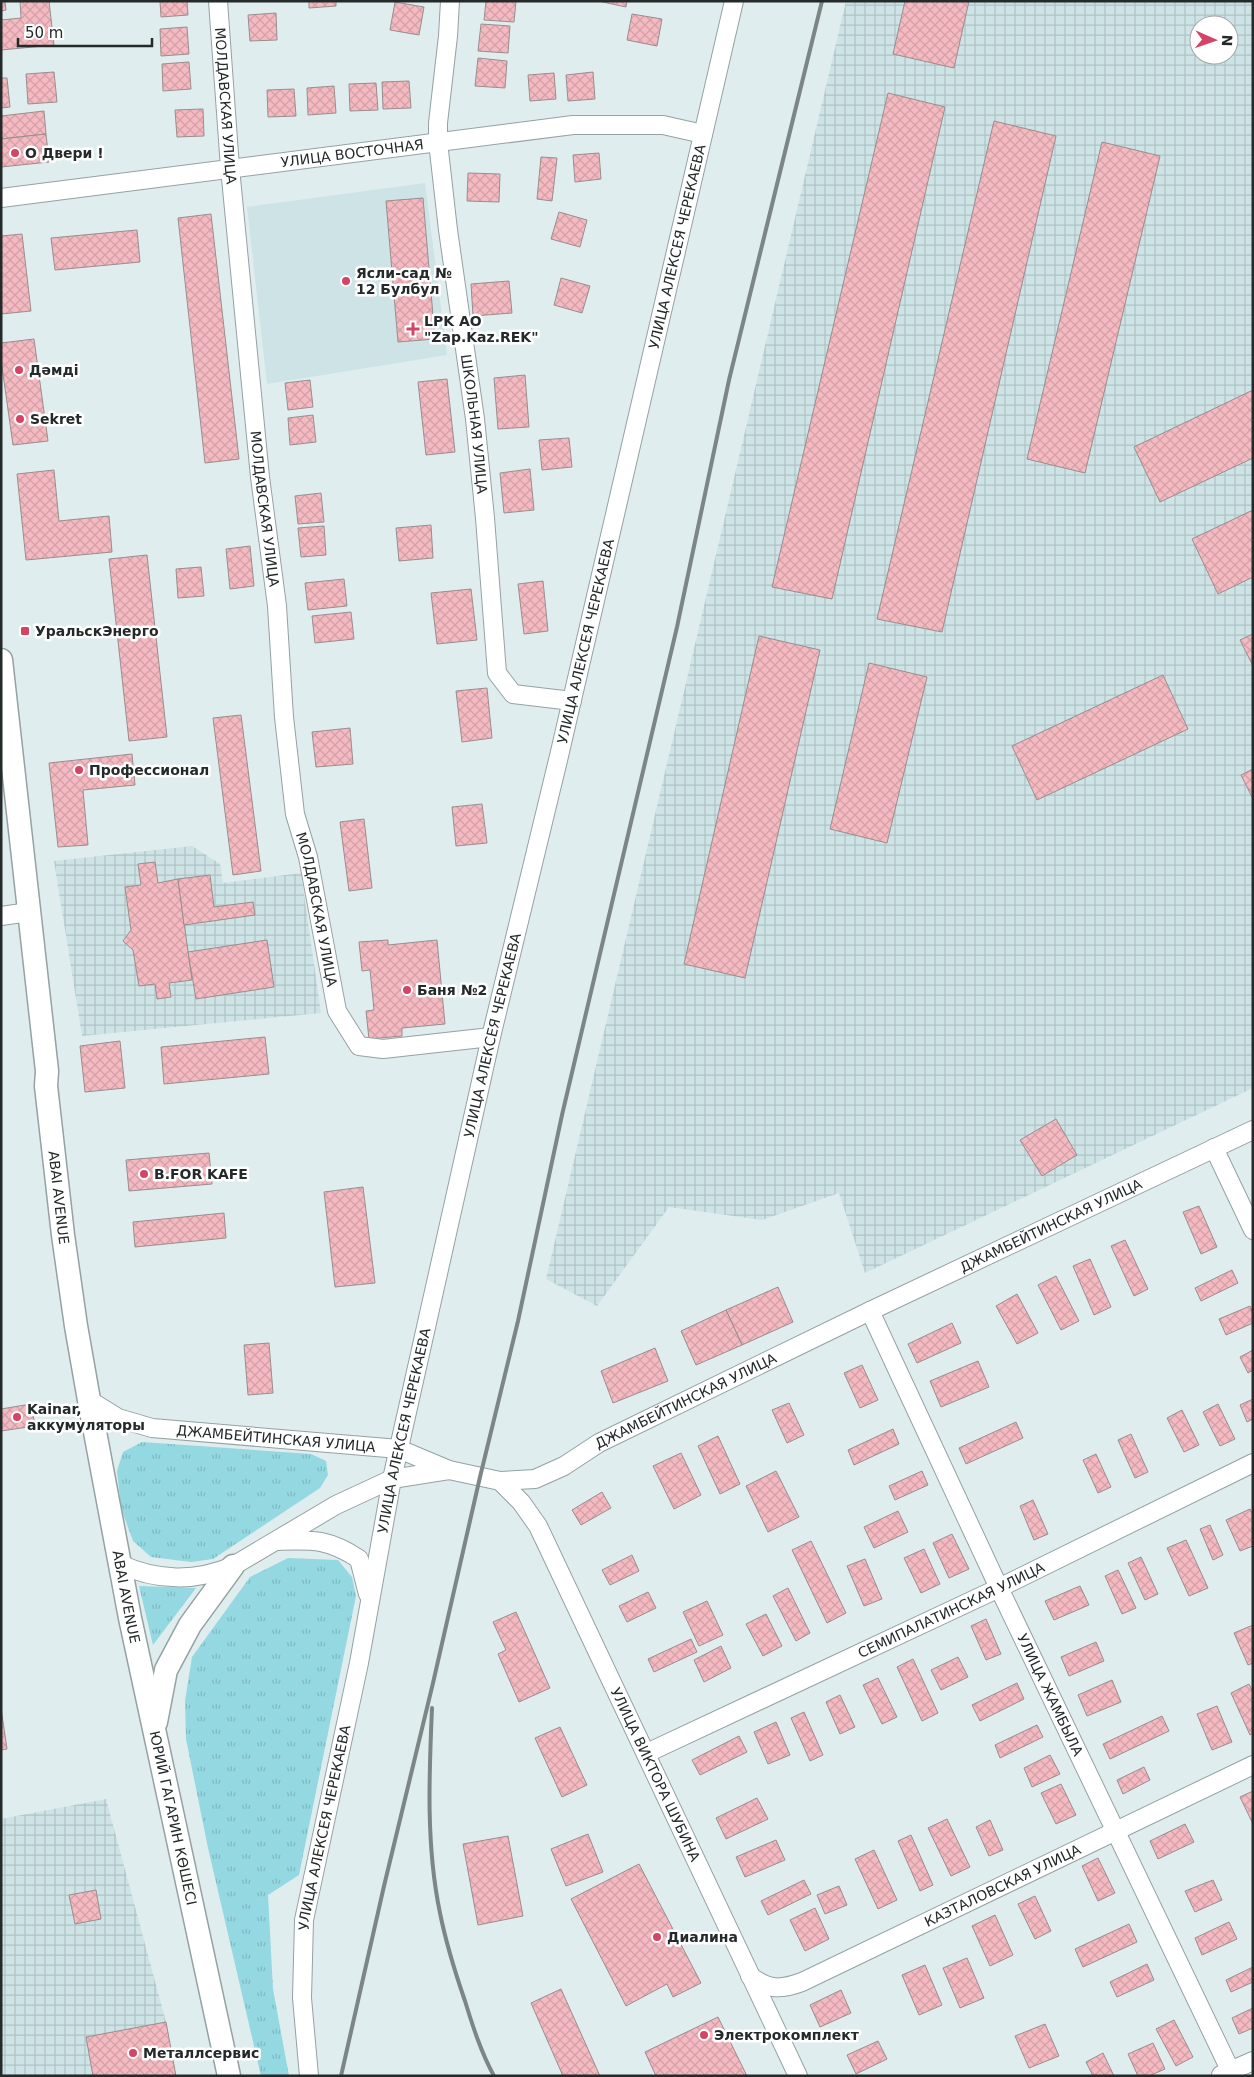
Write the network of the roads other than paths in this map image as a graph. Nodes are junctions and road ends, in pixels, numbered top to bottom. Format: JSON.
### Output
{"nodes":[{"id":1,"x":218,"y":1,"type":"edge"},
{"id":2,"x":450,"y":1,"type":"edge"},
{"id":3,"x":734,"y":1,"type":"edge"},
{"id":4,"x":704,"y":134,"type":"junction"},
{"id":5,"x":438,"y":142,"type":"junction"},
{"id":6,"x":230,"y":168,"type":"junction"},
{"id":7,"x":1,"y":198,"type":"edge"},
{"id":8,"x":1,"y":660,"type":"edge"},
{"id":9,"x":572,"y":701,"type":"junction"},
{"id":10,"x":29,"y":912,"type":"junction"},
{"id":11,"x":1,"y":916,"type":"edge"},
{"id":12,"x":491,"y":1037,"type":"junction"},
{"id":13,"x":1253,"y":1130,"type":"edge"},
{"id":14,"x":1214,"y":1148,"type":"junction"},
{"id":15,"x":1253,"y":1230,"type":"edge"},
{"id":16,"x":870,"y":1311,"type":"junction"},
{"id":17,"x":89,"y":1400,"type":"junction"},
{"id":18,"x":399,"y":1449,"type":"junction"},
{"id":19,"x":1253,"y":1463,"type":"edge"},
{"id":20,"x":449,"y":1470,"type":"junction"},
{"id":21,"x":392,"y":1479,"type":"junction"},
{"id":22,"x":500,"y":1481,"type":"junction"},
{"id":23,"x":273,"y":1541,"type":"junction"},
{"id":24,"x":120,"y":1564,"type":"junction"},
{"id":25,"x":233,"y":1566,"type":"junction"},
{"id":26,"x":1000,"y":1588,"type":"junction"},
{"id":27,"x":370,"y":1600,"type":"junction"},
{"id":28,"x":155,"y":1731,"type":"junction"},
{"id":29,"x":647,"y":1753,"type":"junction"},
{"id":30,"x":1253,"y":1765,"type":"edge"},
{"id":31,"x":1115,"y":1830,"type":"junction"},
{"id":32,"x":750,"y":1976,"type":"junction"},
{"id":33,"x":1253,"y":2061,"type":"edge"},
{"id":34,"x":1228,"y":2074,"type":"edge"},
{"id":35,"x":229,"y":2076,"type":"edge"},
{"id":36,"x":240,"y":2076,"type":"edge"},
{"id":37,"x":309,"y":2076,"type":"edge"},
{"id":38,"x":798,"y":2076,"type":"edge"}],
"edges":[{"from":1,"to":6,"type":"street","name":"МОЛДАВСКАЯ УЛИЦА"},
{"from":2,"to":5,"type":"street","name":"ШКОЛЬНАЯ УЛИЦА"},
{"from":3,"to":4,"type":"street","name":"УЛИЦА АЛЕКСЕЯ ЧЕРЕКАЕВА"},
{"from":4,"to":5,"type":"street","name":"УЛИЦА ВОСТОЧНАЯ"},
{"from":4,"to":9,"type":"street","name":"УЛИЦА АЛЕКСЕЯ ЧЕРЕКАЕВА"},
{"from":5,"to":6,"type":"street","name":"УЛИЦА ВОСТОЧНАЯ"},
{"from":5,"to":9,"type":"street","name":"ШКОЛЬНАЯ УЛИЦА"},
{"from":6,"to":7,"type":"street","name":"УЛИЦА ВОСТОЧНАЯ"},
{"from":6,"to":12,"type":"street","name":"МОЛДАВСКАЯ УЛИЦА"},
{"from":8,"to":10,"type":"main road","name":"ABAI AVENUE"},
{"from":9,"to":12,"type":"street","name":"УЛИЦА АЛЕКСЕЯ ЧЕРЕКАЕВА"},
{"from":10,"to":11,"type":"street"},
{"from":10,"to":17,"type":"main road","name":"ABAI AVENUE"},
{"from":12,"to":18,"type":"street","name":"УЛИЦА АЛЕКСЕЯ ЧЕРЕКАЕВА"},
{"from":13,"to":14,"type":"street","name":"ДЖАМБЕЙТИНСКАЯ УЛИЦА"},
{"from":14,"to":15,"type":"street"},
{"from":14,"to":16,"type":"street","name":"ДЖАМБЕЙТИНСКАЯ УЛИЦА"},
{"from":16,"to":22,"type":"street","name":"ДЖАМБЕЙТИНСКАЯ УЛИЦА"},
{"from":16,"to":26,"type":"street","name":"УЛИЦА ЖАМБЫЛА"},
{"from":17,"to":18,"type":"street","name":"ДЖАМБЕЙТИНСКАЯ УЛИЦА"},
{"from":17,"to":24,"type":"main road","name":"ABAI AVENUE"},
{"from":18,"to":20,"type":"street","name":"ДЖАМБЕЙТИНСКАЯ УЛИЦА"},
{"from":18,"to":21,"type":"street","name":"УЛИЦА АЛЕКСЕЯ ЧЕРЕКАЕВА"},
{"from":19,"to":26,"type":"street","name":"СЕМИПАЛАТИНСКАЯ УЛИЦА"},
{"from":20,"to":21,"type":"street"},
{"from":20,"to":22,"type":"street","name":"ДЖАМБЕЙТИНСКАЯ УЛИЦА"},
{"from":21,"to":23,"type":"street"},
{"from":21,"to":27,"type":"street","name":"УЛИЦА АЛЕКСЕЯ ЧЕРЕКАЕВА"},
{"from":22,"to":29,"type":"street","name":"УЛИЦА ВИКТОРА ШУБИНА"},
{"from":23,"to":25,"type":"street"},
{"from":23,"to":27,"type":"street"},
{"from":24,"to":25,"type":"street"},
{"from":24,"to":28,"type":"main road","name":"ABAI AVENUE"},
{"from":25,"to":28,"type":"main road"},
{"from":26,"to":29,"type":"street","name":"СЕМИПАЛАТИНСКАЯ УЛИЦА"},
{"from":26,"to":31,"type":"street","name":"УЛИЦА ЖАМБЫЛА"},
{"from":27,"to":37,"type":"street","name":"УЛИЦА АЛЕКСЕЯ ЧЕРЕКАЕВА"},
{"from":28,"to":35,"type":"main road","name":"ЮРИЙ ГАГАРИН КӨШЕСІ"},
{"from":28,"to":36,"type":"main road","name":"ЮРИЙ ГАГАРИН КӨШЕСІ"},
{"from":29,"to":32,"type":"street","name":"УЛИЦА ВИКТОРА ШУБИНА"},
{"from":30,"to":31,"type":"street","name":"КАЗТАЛОВСКАЯ УЛИЦА"},
{"from":31,"to":32,"type":"street","name":"КАЗТАЛОВСКАЯ УЛИЦА"},
{"from":31,"to":34,"type":"street","name":"УЛИЦА ЖАМБЫЛА"},
{"from":32,"to":38,"type":"street","name":"УЛИЦА ВИКТОРА ШУБИНА"},
{"from":33,"to":34,"type":"street"}]}
